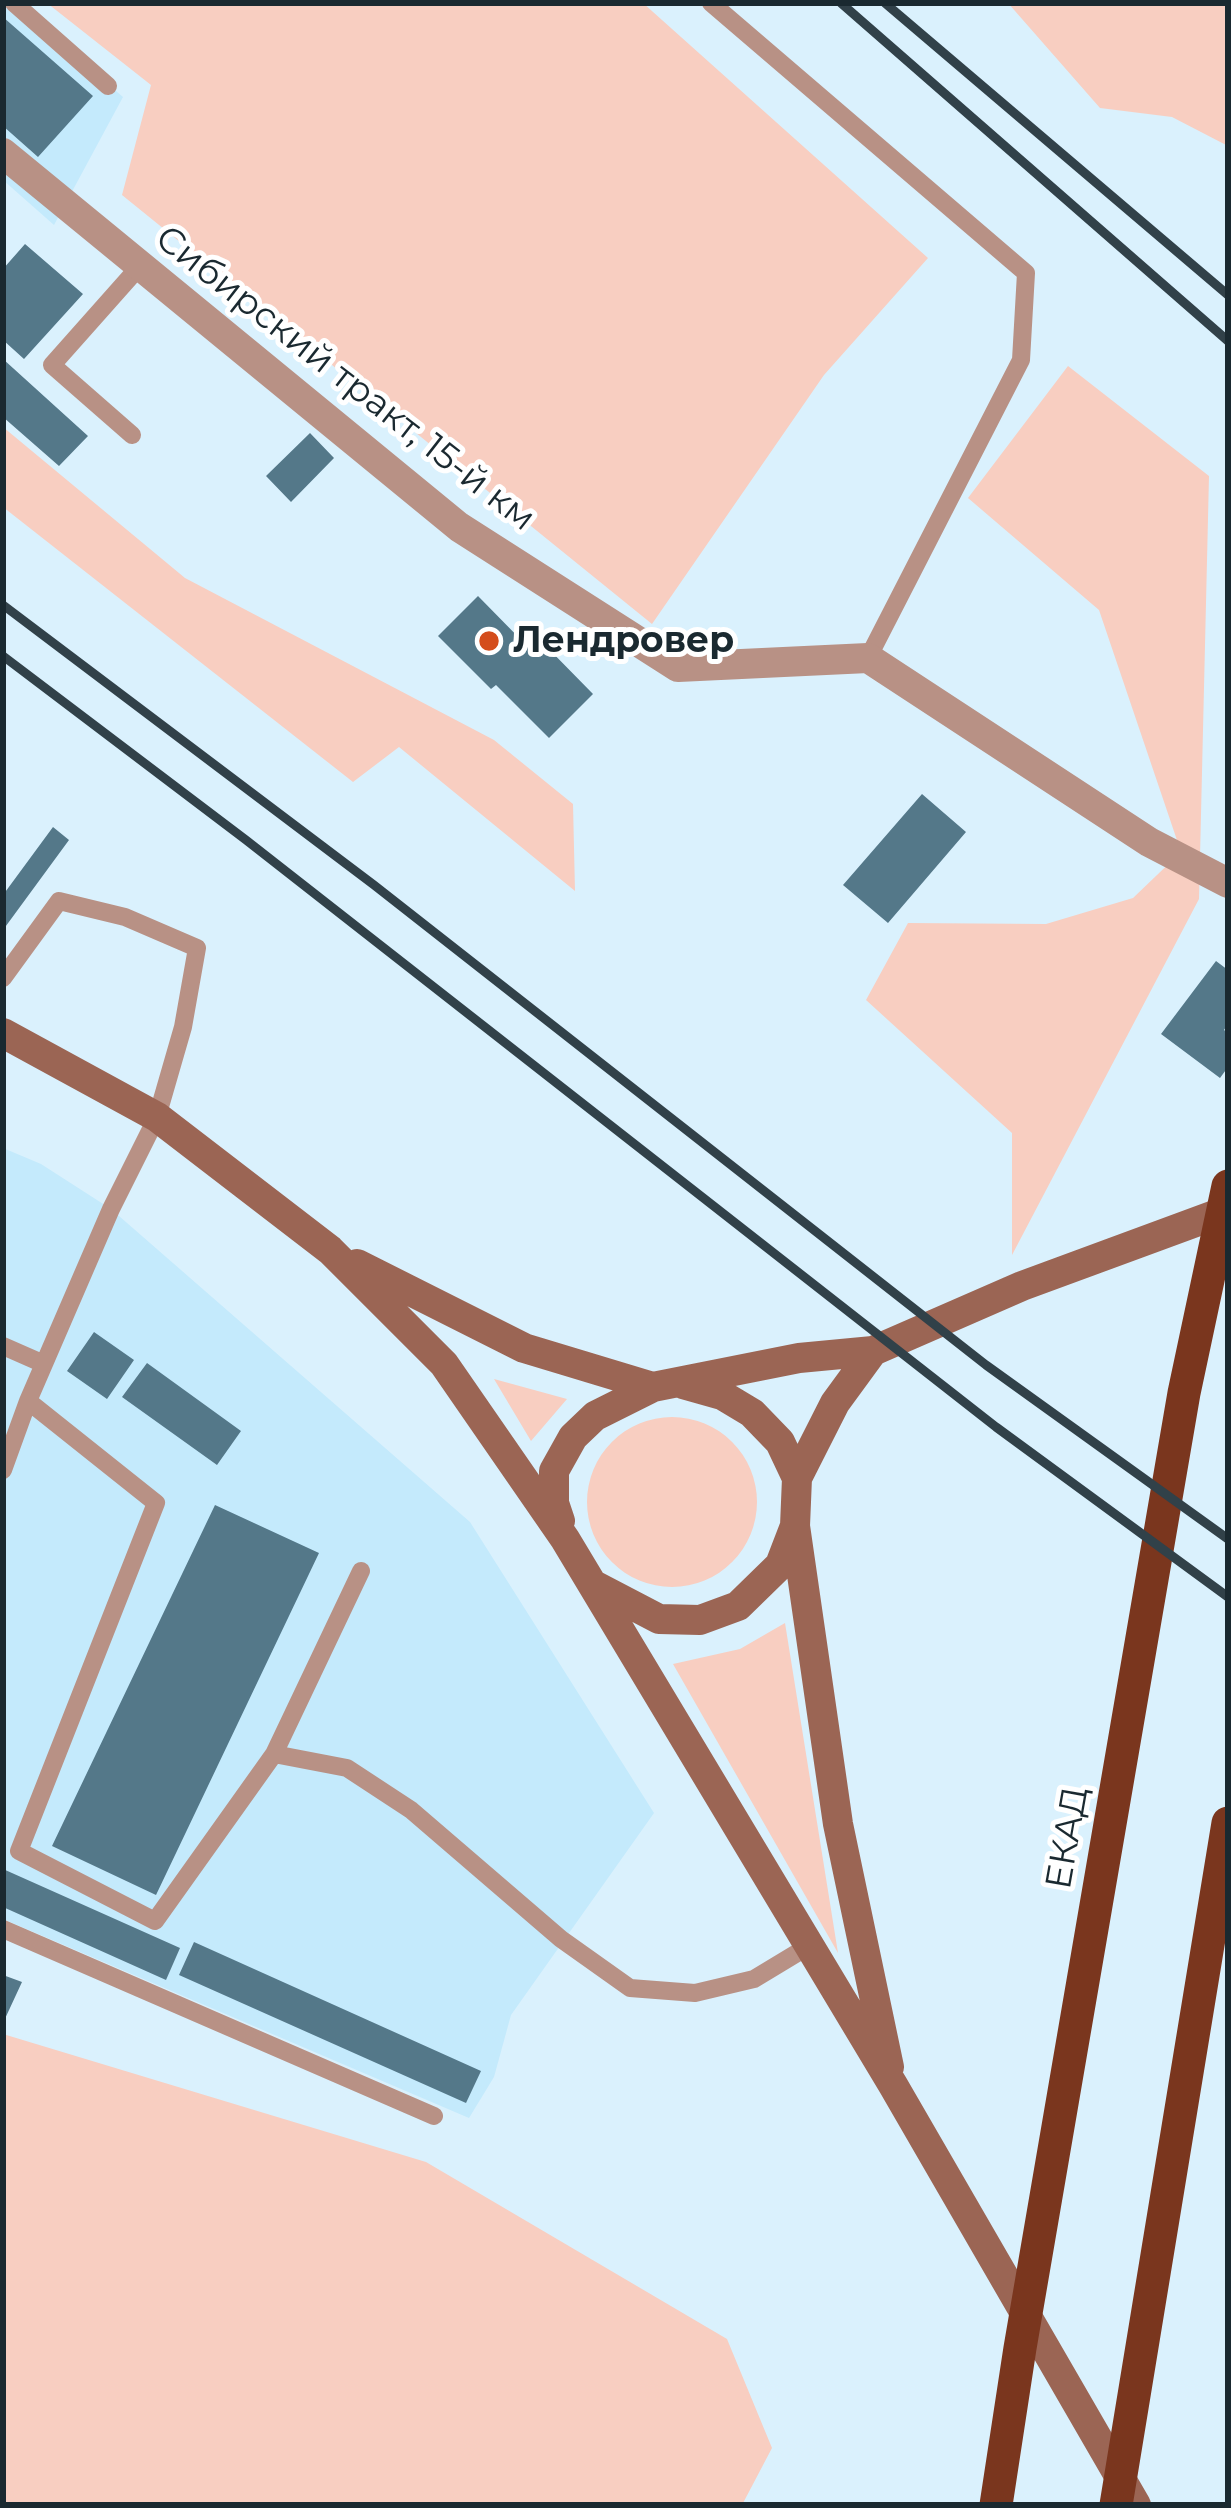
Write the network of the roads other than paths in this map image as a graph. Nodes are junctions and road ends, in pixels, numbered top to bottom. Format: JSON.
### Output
{"nodes":[{"id":1,"x":14,"y":3,"type":"edge"},
{"id":2,"x":711,"y":3,"type":"edge"},
{"id":3,"x":108,"y":86,"type":"dead end"},
{"id":4,"x":3,"y":153,"type":"edge"},
{"id":5,"x":139,"y":267,"type":"junction"},
{"id":6,"x":131,"y":435,"type":"dead end"},
{"id":7,"x":868,"y":658,"type":"junction"},
{"id":8,"x":1228,"y":883,"type":"edge"},
{"id":9,"x":3,"y":978,"type":"edge"},
{"id":10,"x":3,"y":1033,"type":"edge"},
{"id":11,"x":157,"y":1117,"type":"junction"},
{"id":12,"x":1228,"y":1186,"type":"edge"},
{"id":13,"x":1228,"y":1210,"type":"edge"},
{"id":14,"x":330,"y":1250,"type":"junction"},
{"id":15,"x":3,"y":1346,"type":"edge"},
{"id":16,"x":873,"y":1351,"type":"junction"},
{"id":17,"x":44,"y":1364,"type":"junction"},
{"id":18,"x":666,"y":1385,"type":"junction"},
{"id":19,"x":28,"y":1401,"type":"junction"},
{"id":20,"x":3,"y":1469,"type":"edge"},
{"id":21,"x":797,"y":1478,"type":"junction"},
{"id":22,"x":795,"y":1526,"type":"junction"},
{"id":23,"x":565,"y":1539,"type":"junction"},
{"id":24,"x":361,"y":1571,"type":"dead end"},
{"id":25,"x":592,"y":1584,"type":"junction"},
{"id":26,"x":274,"y":1754,"type":"junction"},
{"id":27,"x":1228,"y":1823,"type":"edge"},
{"id":28,"x":3,"y":1929,"type":"edge"},
{"id":29,"x":807,"y":1947,"type":"junction"},
{"id":30,"x":892,"y":2085,"type":"junction"},
{"id":31,"x":434,"y":2116,"type":"dead end"},
{"id":32,"x":996,"y":2505,"type":"edge"},
{"id":33,"x":1116,"y":2505,"type":"edge"},
{"id":34,"x":1136,"y":2505,"type":"edge"}],
"edges":[{"from":1,"to":3,"type":"lane"},
{"from":2,"to":7,"type":"lane"},
{"from":4,"to":5,"type":"street","name":"Сибирский тракт, 15-й км"},
{"from":5,"to":6,"type":"lane"},
{"from":5,"to":7,"type":"street","name":"Сибирский тракт, 15-й км"},
{"from":7,"to":8,"type":"street"},
{"from":9,"to":11,"type":"lane"},
{"from":10,"to":11,"type":"main road"},
{"from":11,"to":14,"type":"main road"},
{"from":11,"to":17,"type":"lane"},
{"from":12,"to":32,"type":"highway","name":"ЕКАД"},
{"from":13,"to":16,"type":"main road"},
{"from":14,"to":18,"type":"main road"},
{"from":14,"to":23,"type":"main road"},
{"from":15,"to":17,"type":"lane"},
{"from":16,"to":18,"type":"main road"},
{"from":16,"to":21,"type":"main road"},
{"from":17,"to":19,"type":"lane"},
{"from":18,"to":21,"type":"main road"},
{"from":18,"to":23,"type":"main road"},
{"from":19,"to":20,"type":"lane"},
{"from":19,"to":26,"type":"lane"},
{"from":21,"to":22,"type":"main road"},
{"from":22,"to":25,"type":"main road"},
{"from":22,"to":30,"type":"main road"},
{"from":23,"to":25,"type":"main road"},
{"from":24,"to":26,"type":"lane"},
{"from":25,"to":29,"type":"main road"},
{"from":26,"to":29,"type":"lane"},
{"from":27,"to":33,"type":"highway"},
{"from":28,"to":31,"type":"lane"},
{"from":29,"to":30,"type":"main road"},
{"from":30,"to":34,"type":"main road"}]}
